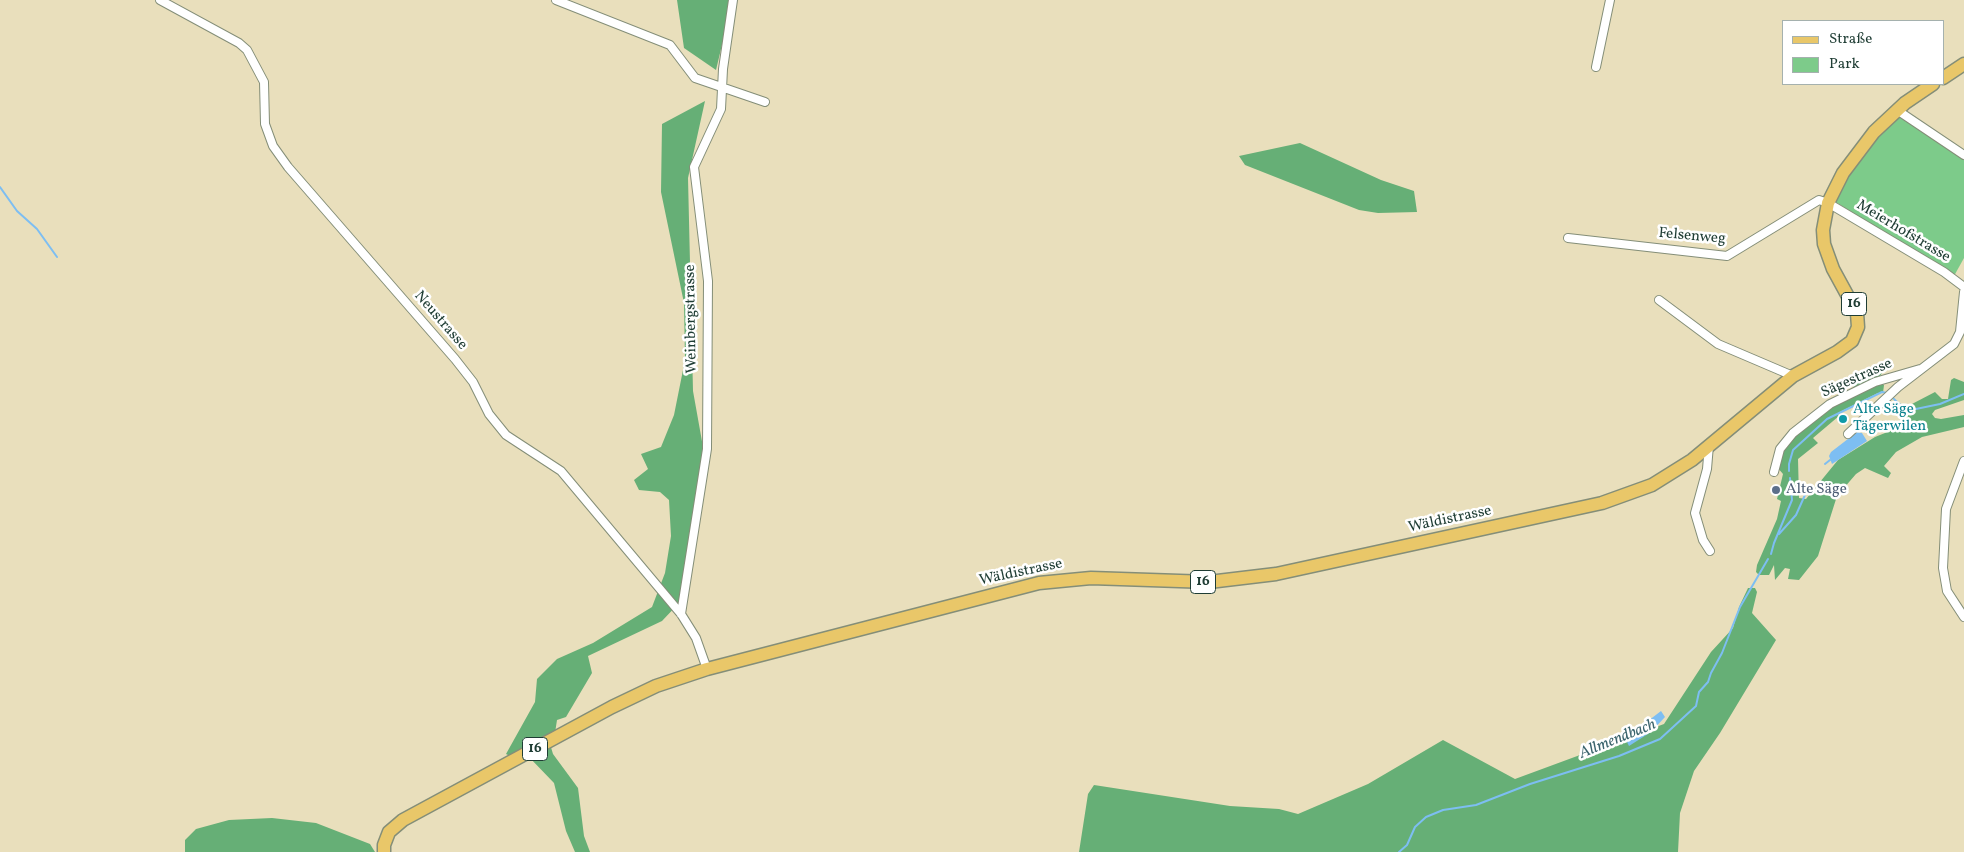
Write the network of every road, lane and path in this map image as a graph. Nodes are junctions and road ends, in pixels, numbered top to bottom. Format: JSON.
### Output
{"nodes":[{"id":1,"x":160,"y":0,"type":"edge"},
{"id":2,"x":556,"y":0,"type":"edge"},
{"id":3,"x":734,"y":0,"type":"edge"},
{"id":4,"x":1610,"y":0,"type":"edge"},
{"id":5,"x":1964,"y":64,"type":"edge"},
{"id":6,"x":1596,"y":67,"type":"dead end"},
{"id":7,"x":1944,"y":77,"type":"edge"},
{"id":8,"x":1932,"y":85,"type":"edge"},
{"id":9,"x":722,"y":87,"type":"junction"},
{"id":10,"x":765,"y":102,"type":"dead end"},
{"id":11,"x":1897,"y":110,"type":"junction"},
{"id":12,"x":1964,"y":155,"type":"edge"},
{"id":13,"x":1828,"y":203,"type":"junction"},
{"id":14,"x":1568,"y":238,"type":"dead end"},
{"id":15,"x":1964,"y":286,"type":"edge"},
{"id":16,"x":1964,"y":292,"type":"edge"},
{"id":17,"x":1659,"y":300,"type":"dead end"},
{"id":18,"x":1924,"y":367,"type":"junction"},
{"id":19,"x":1793,"y":376,"type":"junction"},
{"id":20,"x":1848,"y":434,"type":"dead end"},
{"id":21,"x":1710,"y":445,"type":"junction"},
{"id":22,"x":1964,"y":461,"type":"edge"},
{"id":23,"x":1774,"y":472,"type":"dead end"},
{"id":24,"x":1710,"y":551,"type":"dead end"},
{"id":25,"x":678,"y":611,"type":"junction"},
{"id":26,"x":1964,"y":617,"type":"edge"},
{"id":27,"x":707,"y":669,"type":"junction"},
{"id":28,"x":384,"y":852,"type":"edge"}],
"edges":[{"from":1,"to":25,"type":"street","name":"Neustrasse"},
{"from":2,"to":9,"type":"street"},
{"from":3,"to":9,"type":"street","name":"Weinbergstrasse"},
{"from":4,"to":6,"type":"street"},
{"from":5,"to":7,"type":"main road"},
{"from":8,"to":11,"type":"main road","name":"Wäldistrasse","number":"16"},
{"from":9,"to":10,"type":"street"},
{"from":9,"to":25,"type":"street","name":"Weinbergstrasse"},
{"from":11,"to":12,"type":"street"},
{"from":11,"to":13,"type":"main road","name":"Wäldistrasse","number":"16"},
{"from":13,"to":14,"type":"street","name":"Felsenweg"},
{"from":13,"to":15,"type":"street","name":"Meierhofstrasse"},
{"from":13,"to":19,"type":"main road","name":"Wäldistrasse","number":"16"},
{"from":16,"to":18,"type":"street","name":"Sägestrasse"},
{"from":17,"to":19,"type":"street"},
{"from":18,"to":20,"type":"street","name":"Sägestrasse"},
{"from":18,"to":23,"type":"street","name":"Sägestrasse"},
{"from":19,"to":21,"type":"main road","name":"Wäldistrasse","number":"16"},
{"from":21,"to":24,"type":"street"},
{"from":21,"to":27,"type":"main road","name":"Wäldistrasse","number":"16"},
{"from":22,"to":26,"type":"street"},
{"from":25,"to":27,"type":"street","name":"Neustrasse"},
{"from":27,"to":28,"type":"main road","number":"16"}]}
